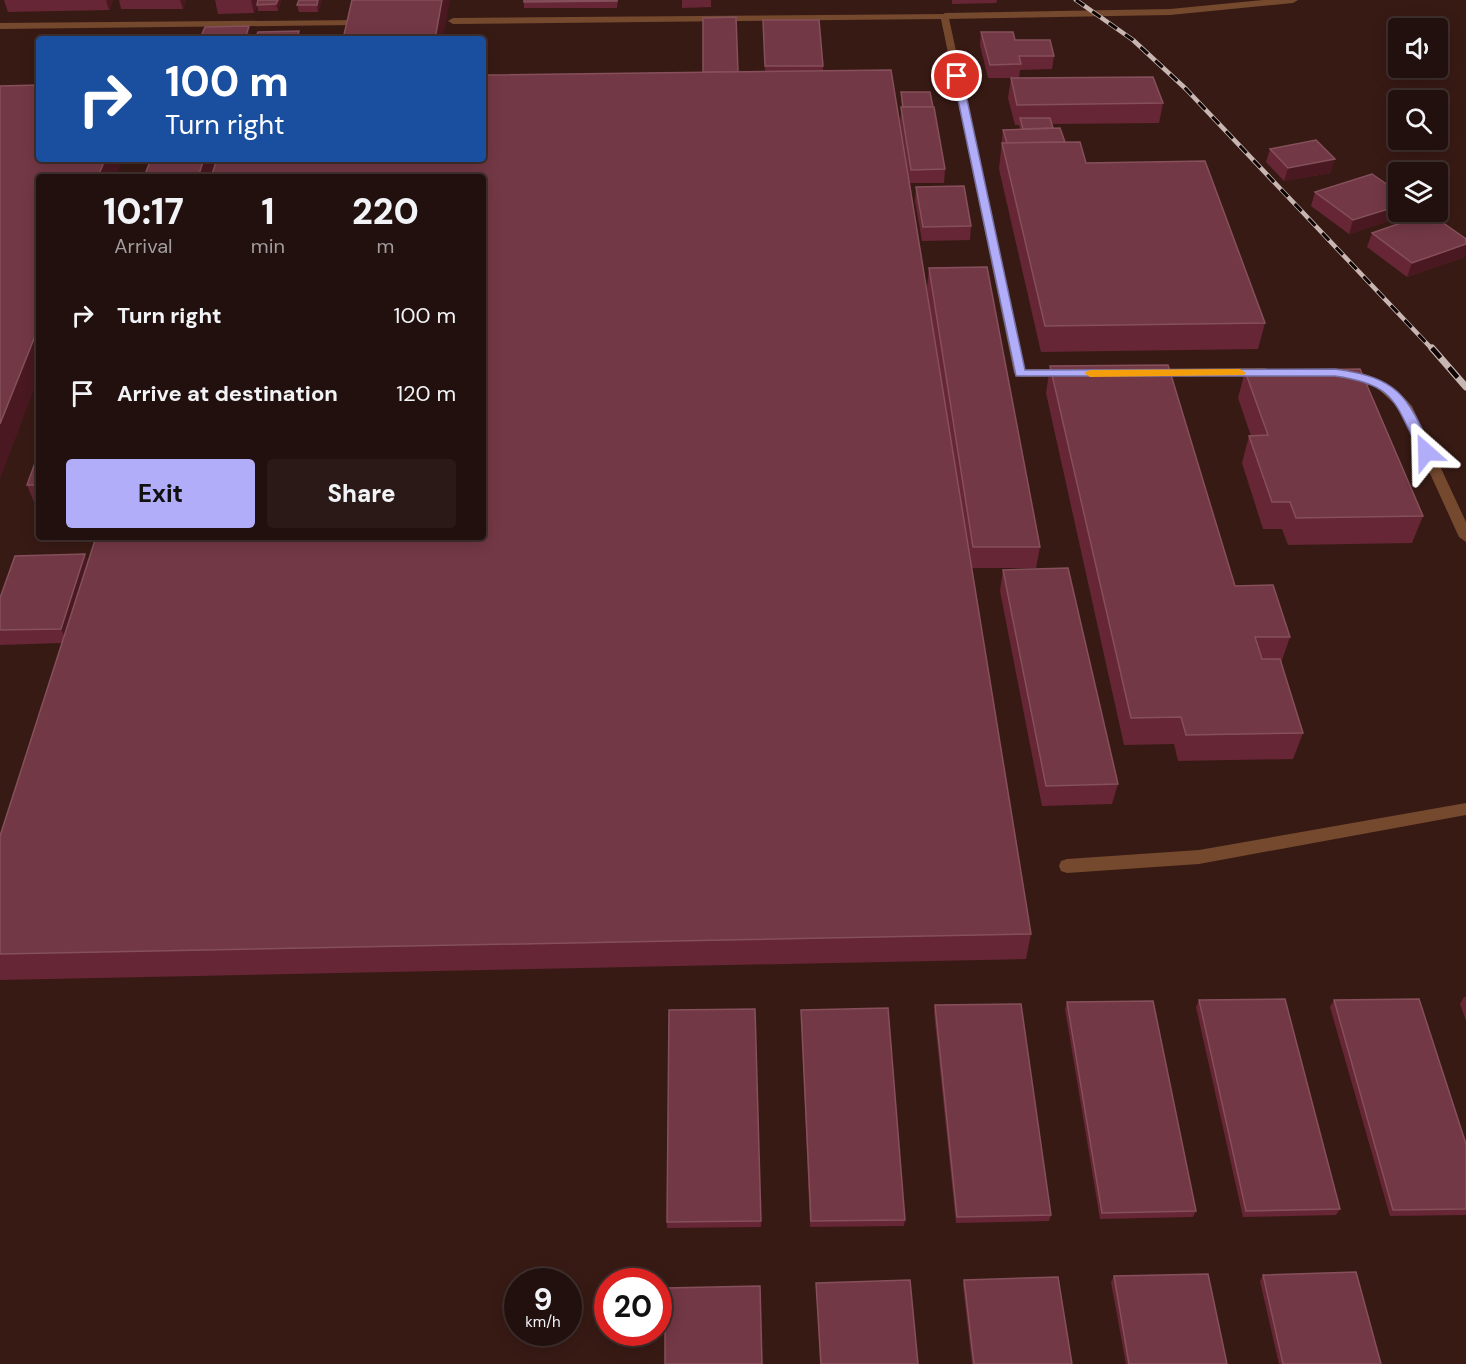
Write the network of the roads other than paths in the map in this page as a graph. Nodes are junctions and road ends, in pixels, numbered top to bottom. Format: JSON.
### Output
{"nodes":[{"id":1,"x":1293,"y":0,"type":"edge"},
{"id":2,"x":945,"y":16,"type":"junction"},
{"id":3,"x":453,"y":21,"type":"dead end"},
{"id":4,"x":356,"y":22,"type":"edge"},
{"id":5,"x":0,"y":26,"type":"edge"},
{"id":6,"x":1277,"y":372,"type":"edge"},
{"id":7,"x":1335,"y":372,"type":"edge"},
{"id":8,"x":1078,"y":373,"type":"edge"},
{"id":9,"x":1137,"y":373,"type":"edge"},
{"id":10,"x":1466,"y":537,"type":"edge"},
{"id":11,"x":1466,"y":809,"type":"edge"},
{"id":12,"x":1067,"y":866,"type":"dead end"}],
"edges":[{"from":1,"to":2,"type":"street"},
{"from":2,"to":3,"type":"street"},
{"from":2,"to":8,"type":"street"},
{"from":4,"to":5,"type":"street"},
{"from":6,"to":9,"type":"street"},
{"from":7,"to":10,"type":"street"},
{"from":11,"to":12,"type":"street"}]}
